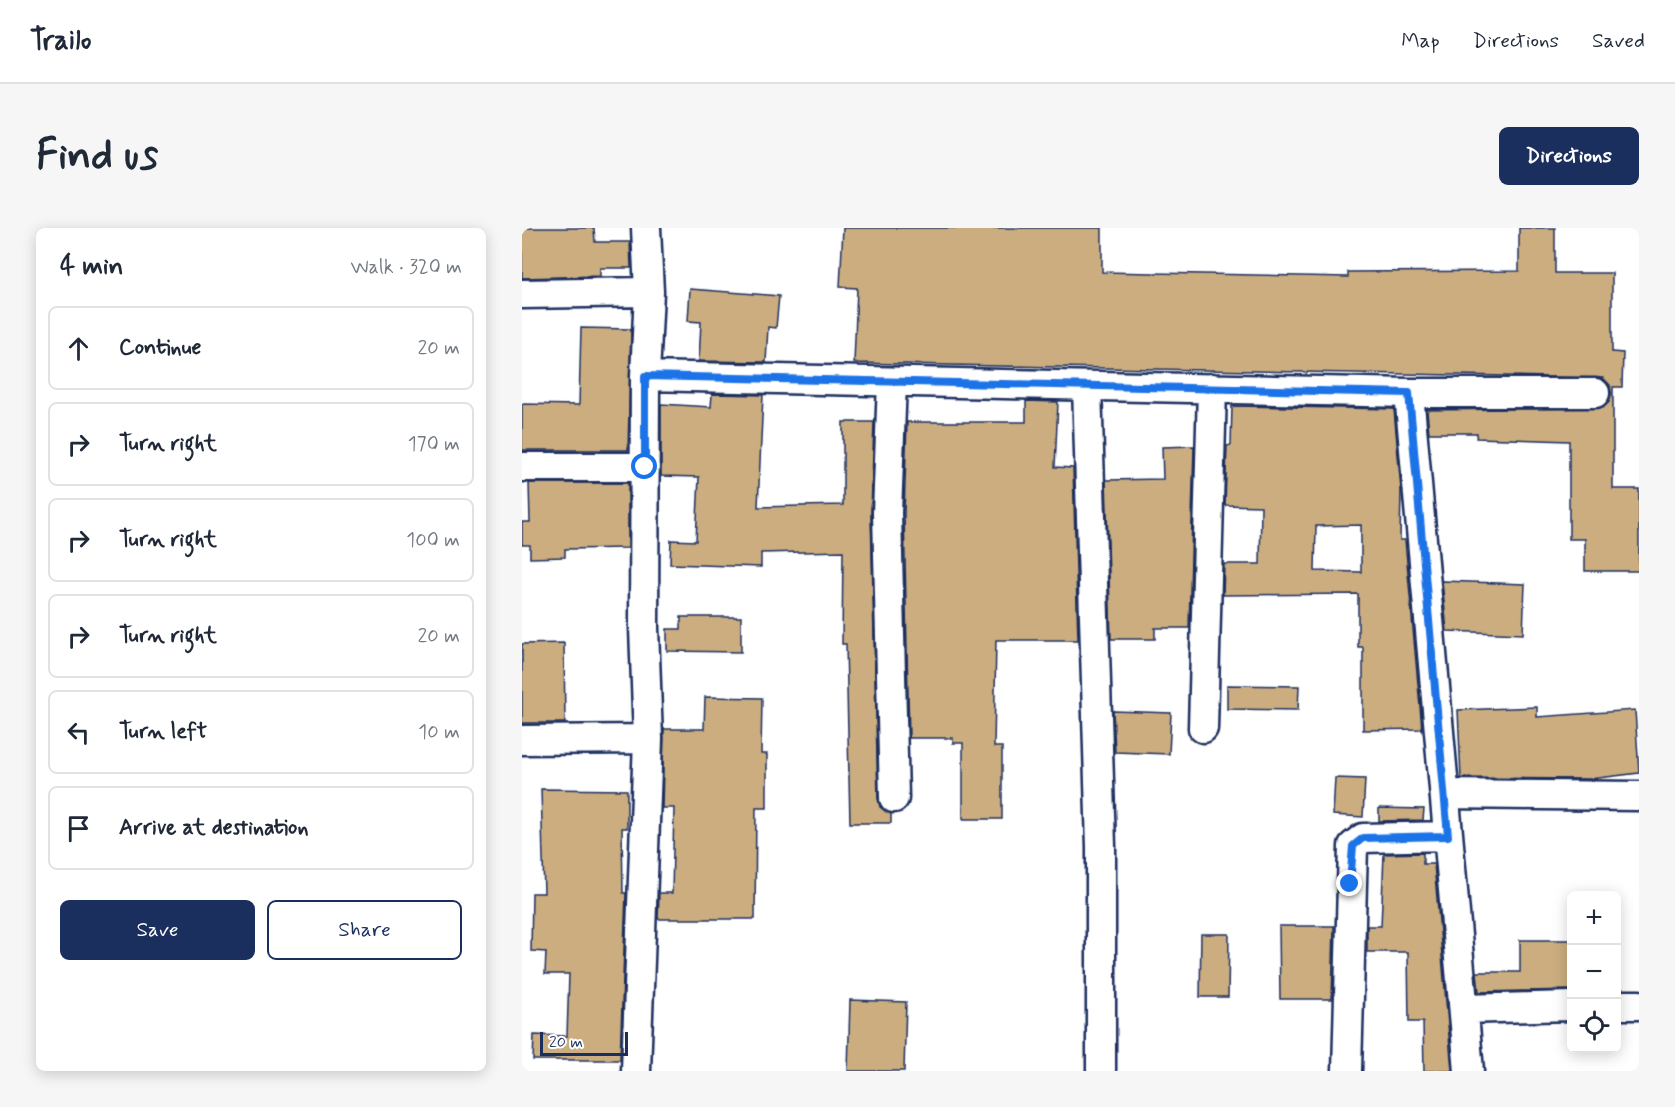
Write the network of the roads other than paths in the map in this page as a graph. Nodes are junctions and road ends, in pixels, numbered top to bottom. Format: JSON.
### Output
{"nodes":[{"id":1,"x":646,"y":228,"type":"edge"},
{"id":2,"x":649,"y":292,"type":"junction"},
{"id":3,"x":522,"y":294,"type":"edge"},
{"id":4,"x":645,"y":376,"type":"junction"},
{"id":5,"x":892,"y":382,"type":"junction"},
{"id":6,"x":1087,"y":386,"type":"junction"},
{"id":7,"x":1212,"y":388,"type":"junction"},
{"id":8,"x":1409,"y":393,"type":"junction"},
{"id":9,"x":1595,"y":393,"type":"dead end"},
{"id":10,"x":522,"y":467,"type":"edge"},
{"id":11,"x":645,"y":467,"type":"junction"},
{"id":12,"x":1203,"y":728,"type":"dead end"},
{"id":13,"x":648,"y":739,"type":"junction"},
{"id":14,"x":522,"y":740,"type":"edge"},
{"id":15,"x":1445,"y":794,"type":"junction"},
{"id":16,"x":1639,"y":796,"type":"edge"},
{"id":17,"x":894,"y":798,"type":"dead end"},
{"id":18,"x":1448,"y":836,"type":"junction"},
{"id":19,"x":1621,"y":1005,"type":"edge"},
{"id":20,"x":1639,"y":1005,"type":"edge"},
{"id":21,"x":1567,"y":1006,"type":"edge"},
{"id":22,"x":1464,"y":1009,"type":"junction"},
{"id":23,"x":636,"y":1071,"type":"edge"},
{"id":24,"x":1101,"y":1071,"type":"edge"},
{"id":25,"x":1347,"y":1071,"type":"edge"},
{"id":26,"x":1468,"y":1071,"type":"edge"}],
"edges":[{"from":1,"to":2,"type":"street"},
{"from":2,"to":3,"type":"street"},
{"from":2,"to":4,"type":"street"},
{"from":4,"to":5,"type":"street"},
{"from":4,"to":11,"type":"street"},
{"from":5,"to":6,"type":"street"},
{"from":5,"to":17,"type":"street"},
{"from":6,"to":7,"type":"street"},
{"from":6,"to":24,"type":"street"},
{"from":7,"to":8,"type":"street"},
{"from":7,"to":12,"type":"street"},
{"from":8,"to":9,"type":"street"},
{"from":8,"to":15,"type":"street"},
{"from":10,"to":11,"type":"street"},
{"from":11,"to":13,"type":"street"},
{"from":13,"to":14,"type":"street"},
{"from":13,"to":23,"type":"street"},
{"from":15,"to":16,"type":"street"},
{"from":15,"to":18,"type":"street"},
{"from":18,"to":22,"type":"street"},
{"from":18,"to":25,"type":"street"},
{"from":19,"to":20,"type":"street"},
{"from":21,"to":22,"type":"street"},
{"from":22,"to":26,"type":"street"}]}
